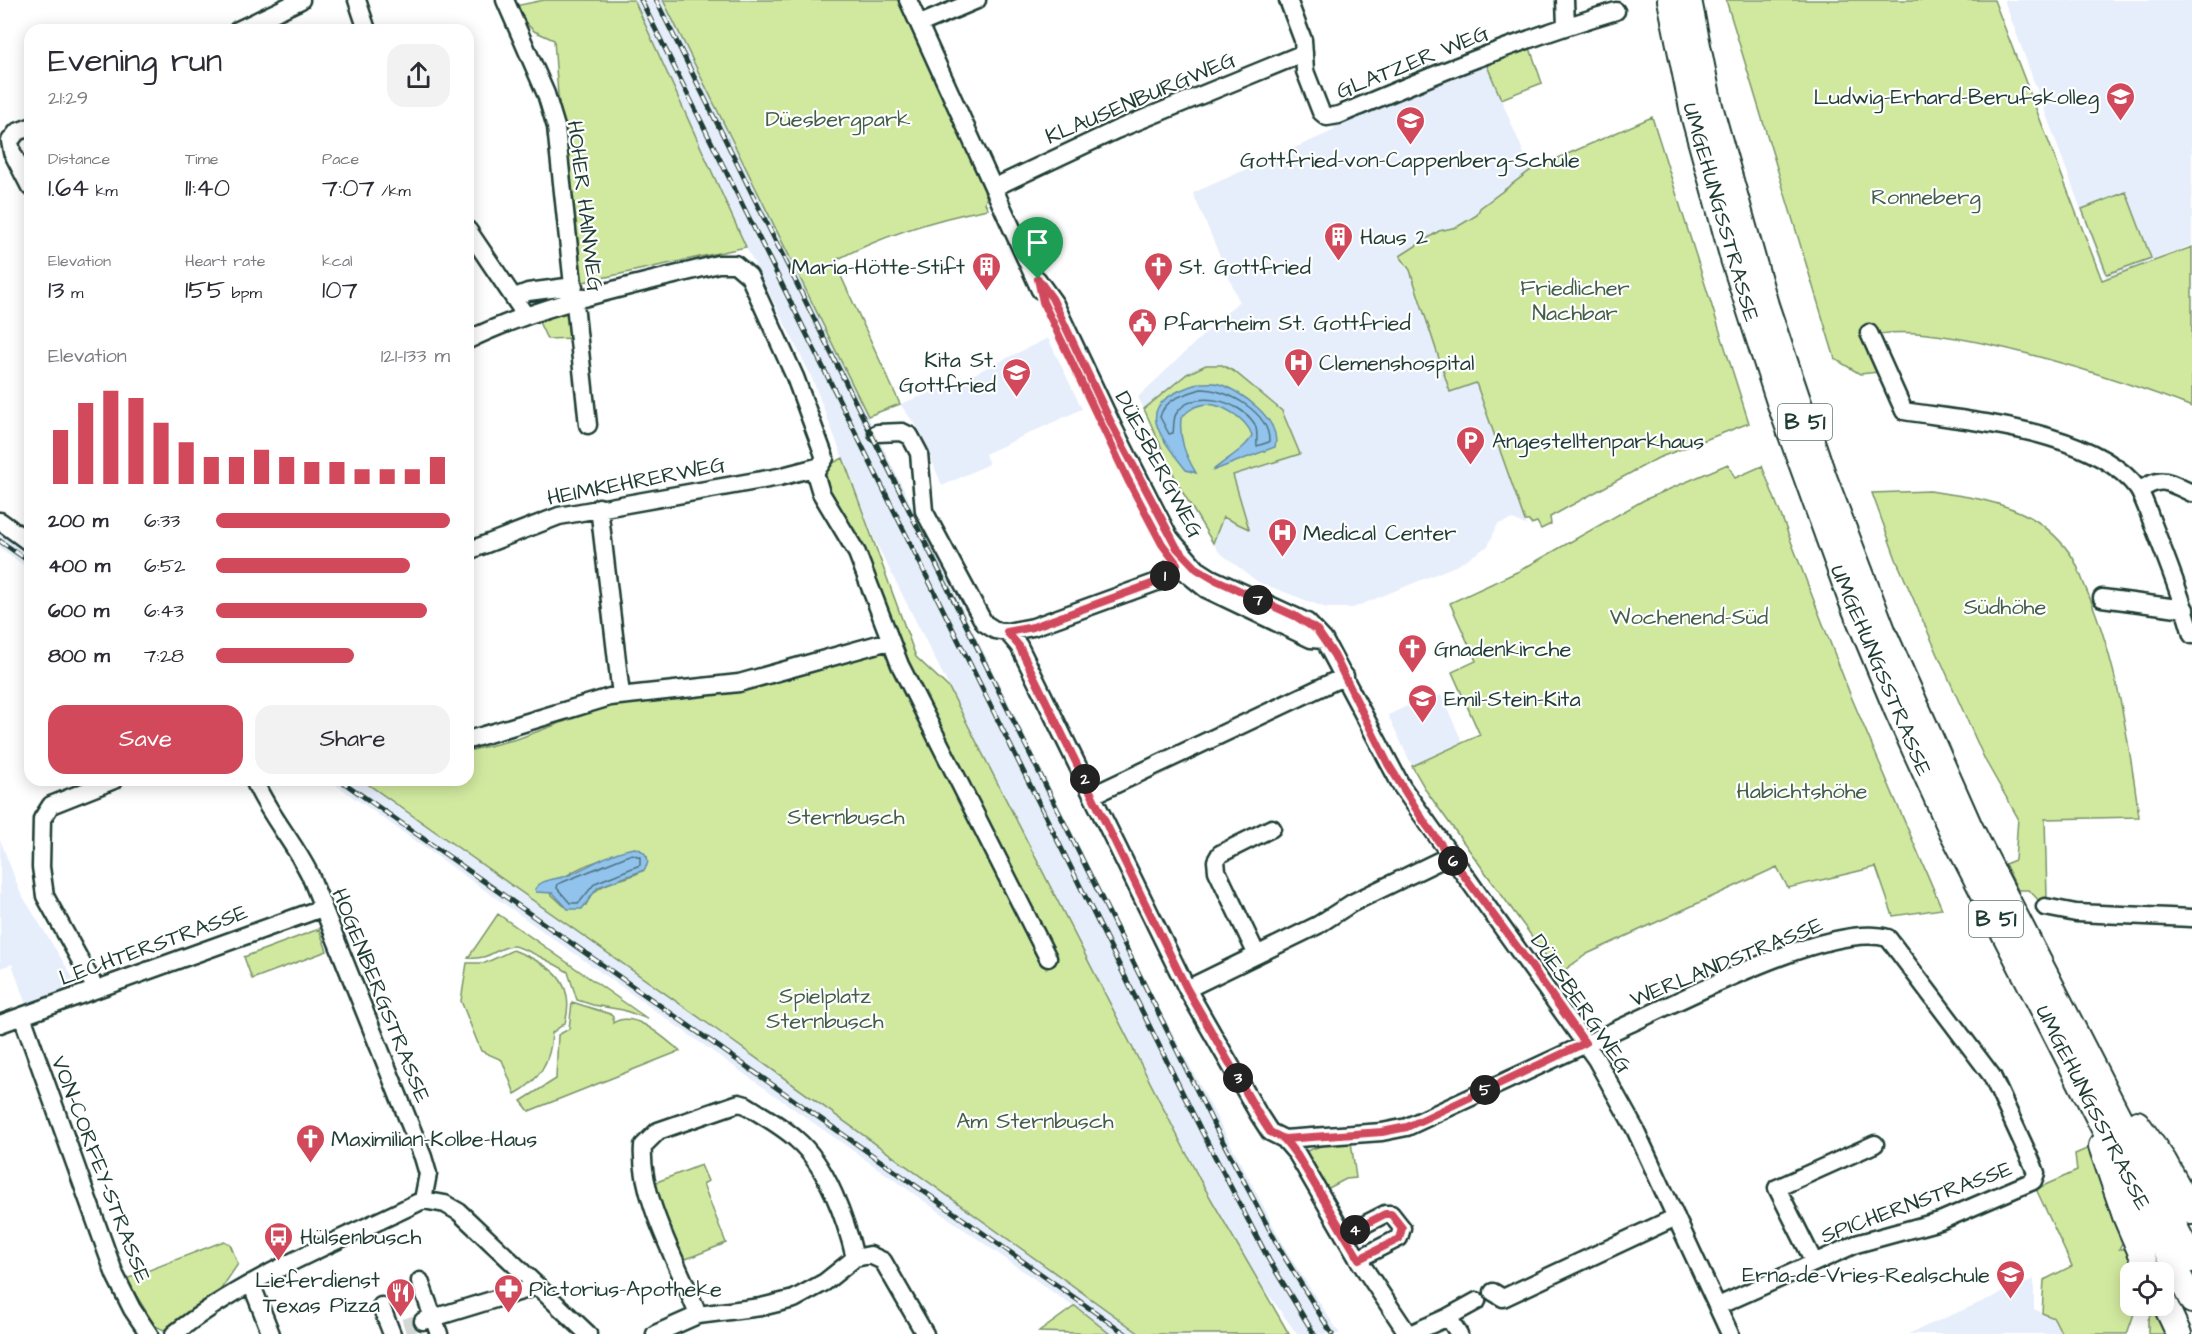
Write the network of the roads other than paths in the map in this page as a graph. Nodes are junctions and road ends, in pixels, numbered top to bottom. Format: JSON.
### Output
{"nodes":[{"id":1,"x":301,"y":0,"type":"edge"},
{"id":2,"x":357,"y":0,"type":"edge"},
{"id":3,"x":506,"y":0,"type":"edge"},
{"id":4,"x":909,"y":0,"type":"edge"},
{"id":5,"x":977,"y":0,"type":"edge"},
{"id":6,"x":1288,"y":0,"type":"edge"},
{"id":7,"x":1565,"y":0,"type":"edge"},
{"id":8,"x":1670,"y":0,"type":"edge"},
{"id":9,"x":1689,"y":0,"type":"edge"},
{"id":10,"x":1616,"y":11,"type":"dead end"},
{"id":11,"x":251,"y":24,"type":"edge"},
{"id":12,"x":365,"y":24,"type":"edge"},
{"id":13,"x":920,"y":24,"type":"junction"},
{"id":14,"x":1566,"y":26,"type":"junction"},
{"id":15,"x":1304,"y":53,"type":"junction"},
{"id":16,"x":24,"y":129,"type":"edge"},
{"id":17,"x":24,"y":175,"type":"edge"},
{"id":18,"x":995,"y":187,"type":"junction"},
{"id":19,"x":474,"y":239,"type":"edge"},
{"id":20,"x":574,"y":293,"type":"junction"},
{"id":21,"x":515,"y":297,"type":"junction"},
{"id":22,"x":526,"y":316,"type":"junction"},
{"id":23,"x":1869,"y":333,"type":"dead end"},
{"id":24,"x":474,"y":338,"type":"edge"},
{"id":25,"x":588,"y":425,"type":"dead end"},
{"id":26,"x":877,"y":433,"type":"dead end"},
{"id":27,"x":817,"y":467,"type":"junction"},
{"id":28,"x":2139,"y":491,"type":"junction"},
{"id":29,"x":2192,"y":493,"type":"edge"},
{"id":30,"x":599,"y":507,"type":"junction"},
{"id":31,"x":0,"y":521,"type":"edge"},
{"id":32,"x":24,"y":539,"type":"edge"},
{"id":33,"x":474,"y":549,"type":"edge"},
{"id":34,"x":1181,"y":560,"type":"junction"},
{"id":35,"x":2102,"y":598,"type":"dead end"},
{"id":36,"x":2185,"y":609,"type":"junction"},
{"id":37,"x":1007,"y":632,"type":"junction"},
{"id":38,"x":2192,"y":635,"type":"edge"},
{"id":39,"x":889,"y":641,"type":"junction"},
{"id":40,"x":1345,"y":676,"type":"junction"},
{"id":41,"x":621,"y":695,"type":"junction"},
{"id":42,"x":474,"y":738,"type":"edge"},
{"id":43,"x":99,"y":786,"type":"edge"},
{"id":44,"x":257,"y":786,"type":"edge"},
{"id":45,"x":1093,"y":795,"type":"junction"},
{"id":46,"x":1272,"y":828,"type":"dead end"},
{"id":47,"x":1449,"y":856,"type":"junction"},
{"id":48,"x":2045,"y":907,"type":"dead end"},
{"id":49,"x":322,"y":908,"type":"junction"},
{"id":50,"x":2192,"y":918,"type":"edge"},
{"id":51,"x":1888,"y":938,"type":"joint"},
{"id":52,"x":1257,"y":955,"type":"junction"},
{"id":53,"x":1048,"y":958,"type":"dead end"},
{"id":54,"x":96,"y":989,"type":"junction"},
{"id":55,"x":1187,"y":989,"type":"junction"},
{"id":56,"x":22,"y":1016,"type":"junction"},
{"id":57,"x":0,"y":1024,"type":"edge"},
{"id":58,"x":1585,"y":1043,"type":"junction"},
{"id":59,"x":2083,"y":1065,"type":"junction"},
{"id":60,"x":1284,"y":1139,"type":"junction"},
{"id":61,"x":1875,"y":1144,"type":"dead end"},
{"id":62,"x":423,"y":1200,"type":"junction"},
{"id":63,"x":2192,"y":1212,"type":"edge"},
{"id":64,"x":1676,"y":1217,"type":"junction"},
{"id":65,"x":1344,"y":1235,"type":"junction"},
{"id":66,"x":855,"y":1258,"type":"junction"},
{"id":67,"x":1359,"y":1259,"type":"junction"},
{"id":68,"x":2192,"y":1260,"type":"edge"},
{"id":69,"x":1814,"y":1262,"type":"junction"},
{"id":70,"x":2145,"y":1262,"type":"edge"},
{"id":71,"x":420,"y":1281,"type":"dead end"},
{"id":72,"x":251,"y":1283,"type":"junction"},
{"id":73,"x":538,"y":1286,"type":"junction"},
{"id":74,"x":1493,"y":1292,"type":"dead end"},
{"id":75,"x":1477,"y":1301,"type":"dead end"},
{"id":76,"x":2192,"y":1301,"type":"edge"},
{"id":77,"x":381,"y":1306,"type":"dead end"},
{"id":78,"x":1718,"y":1306,"type":"junction"},
{"id":79,"x":698,"y":1315,"type":"junction"},
{"id":80,"x":2171,"y":1316,"type":"edge"},
{"id":81,"x":1448,"y":1317,"type":"junction"},
{"id":82,"x":432,"y":1324,"type":"edge"},
{"id":83,"x":395,"y":1331,"type":"edge"},
{"id":84,"x":149,"y":1334,"type":"edge"},
{"id":85,"x":174,"y":1334,"type":"edge"},
{"id":86,"x":271,"y":1334,"type":"edge"},
{"id":87,"x":588,"y":1334,"type":"edge"},
{"id":88,"x":655,"y":1334,"type":"edge"},
{"id":89,"x":925,"y":1334,"type":"edge"},
{"id":90,"x":1409,"y":1334,"type":"edge"},
{"id":91,"x":1459,"y":1334,"type":"edge"},
{"id":92,"x":1731,"y":1334,"type":"edge"},
{"id":93,"x":2179,"y":1334,"type":"edge"}],
"edges":[{"from":1,"to":11,"type":"street"},
{"from":2,"to":12,"type":"street"},
{"from":3,"to":20,"type":"street","name":"HOHER HAINWEG"},
{"from":4,"to":13,"type":"street","name":"DÜESBERGWEG"},
{"from":5,"to":13,"type":"street"},
{"from":6,"to":15,"type":"street"},
{"from":7,"to":14,"type":"street"},
{"from":8,"to":59,"type":"highway","name":"UMGEHUNGSSTRASSE","number":"B 51"},
{"from":9,"to":59,"type":"highway","name":"UMGEHUNGSSTRASSE","number":"B 51"},
{"from":10,"to":14,"type":"street","name":"GLATZER WEG"},
{"from":13,"to":18,"type":"street","name":"DÜESBERGWEG"},
{"from":14,"to":15,"type":"street","name":"GLATZER WEG"},
{"from":15,"to":18,"type":"street","name":"KLAUSENBURGWEG"},
{"from":16,"to":17,"type":"street"},
{"from":18,"to":34,"type":"street","name":"DÜESBERGWEG"},
{"from":19,"to":21,"type":"street"},
{"from":20,"to":21,"type":"street"},
{"from":20,"to":22,"type":"street"},
{"from":20,"to":25,"type":"street","name":"HOHER HAINWEG"},
{"from":20,"to":27,"type":"street"},
{"from":21,"to":22,"type":"street"},
{"from":22,"to":24,"type":"street"},
{"from":23,"to":28,"type":"street"},
{"from":26,"to":37,"type":"street"},
{"from":27,"to":30,"type":"street","name":"HEIMKEHRERWEG"},
{"from":27,"to":39,"type":"street"},
{"from":28,"to":29,"type":"street"},
{"from":28,"to":36,"type":"street"},
{"from":30,"to":33,"type":"street","name":"HEIMKEHRERWEG"},
{"from":30,"to":41,"type":"street"},
{"from":31,"to":32,"type":"street"},
{"from":34,"to":37,"type":"street"},
{"from":34,"to":40,"type":"street","name":"DÜESBERGWEG"},
{"from":35,"to":36,"type":"street"},
{"from":36,"to":38,"type":"street"},
{"from":37,"to":45,"type":"street"},
{"from":39,"to":41,"type":"street"},
{"from":39,"to":53,"type":"street"},
{"from":40,"to":45,"type":"street"},
{"from":40,"to":47,"type":"street","name":"DÜESBERGWEG"},
{"from":41,"to":42,"type":"street"},
{"from":43,"to":54,"type":"street"},
{"from":44,"to":49,"type":"street","name":"HOGENBERGSTRASSE"},
{"from":45,"to":55,"type":"street"},
{"from":46,"to":52,"type":"street"},
{"from":47,"to":52,"type":"street"},
{"from":47,"to":58,"type":"street","name":"DÜESBERGWEG"},
{"from":48,"to":50,"type":"street"},
{"from":49,"to":54,"type":"street","name":"LECHTERSTRASSE"},
{"from":49,"to":62,"type":"street","name":"HOGENBERGSTRASSE"},
{"from":51,"to":58,"type":"street","name":"WERLANDSTRASSE"},
{"from":51,"to":69,"type":"street","name":"SPICHERNSTRASSE"},
{"from":52,"to":55,"type":"street"},
{"from":54,"to":56,"type":"street","name":"LECHTERSTRASSE"},
{"from":55,"to":60,"type":"street"},
{"from":56,"to":57,"type":"street","name":"LECHTERSTRASSE"},
{"from":56,"to":84,"type":"street","name":"VON-CORFEY-STRASSE"},
{"from":58,"to":60,"type":"street","name":"WERLANDSTRASSE"},
{"from":58,"to":64,"type":"street","name":"DÜESBERGWEG"},
{"from":59,"to":63,"type":"highway"},
{"from":59,"to":68,"type":"highway","name":"UMGEHUNGSSTRASSE","number":"B 51"},
{"from":59,"to":70,"type":"highway"},
{"from":59,"to":76,"type":"highway","name":"UMGEHUNGSSTRASSE","number":"B 51"},
{"from":60,"to":65,"type":"street"},
{"from":61,"to":69,"type":"street","name":"SPICHERNSTRASSE"},
{"from":62,"to":72,"type":"street"},
{"from":62,"to":73,"type":"street"},
{"from":64,"to":74,"type":"street"},
{"from":64,"to":78,"type":"street","name":"DÜESBERGWEG"},
{"from":65,"to":67,"type":"street"},
{"from":65,"to":67,"type":"street"},
{"from":66,"to":79,"type":"street"},
{"from":66,"to":79,"type":"street"},
{"from":66,"to":89,"type":"street"},
{"from":67,"to":90,"type":"street"},
{"from":69,"to":78,"type":"street","name":"SPICHERNSTRASSE"},
{"from":71,"to":82,"type":"street"},
{"from":72,"to":85,"type":"street"},
{"from":72,"to":86,"type":"street"},
{"from":73,"to":82,"type":"street"},
{"from":73,"to":87,"type":"street"},
{"from":75,"to":81,"type":"street"},
{"from":77,"to":83,"type":"street"},
{"from":78,"to":92,"type":"street","name":"DÜESBERGWEG"},
{"from":79,"to":88,"type":"street"},
{"from":80,"to":93,"type":"highway"},
{"from":81,"to":90,"type":"street"},
{"from":81,"to":91,"type":"street"}]}
